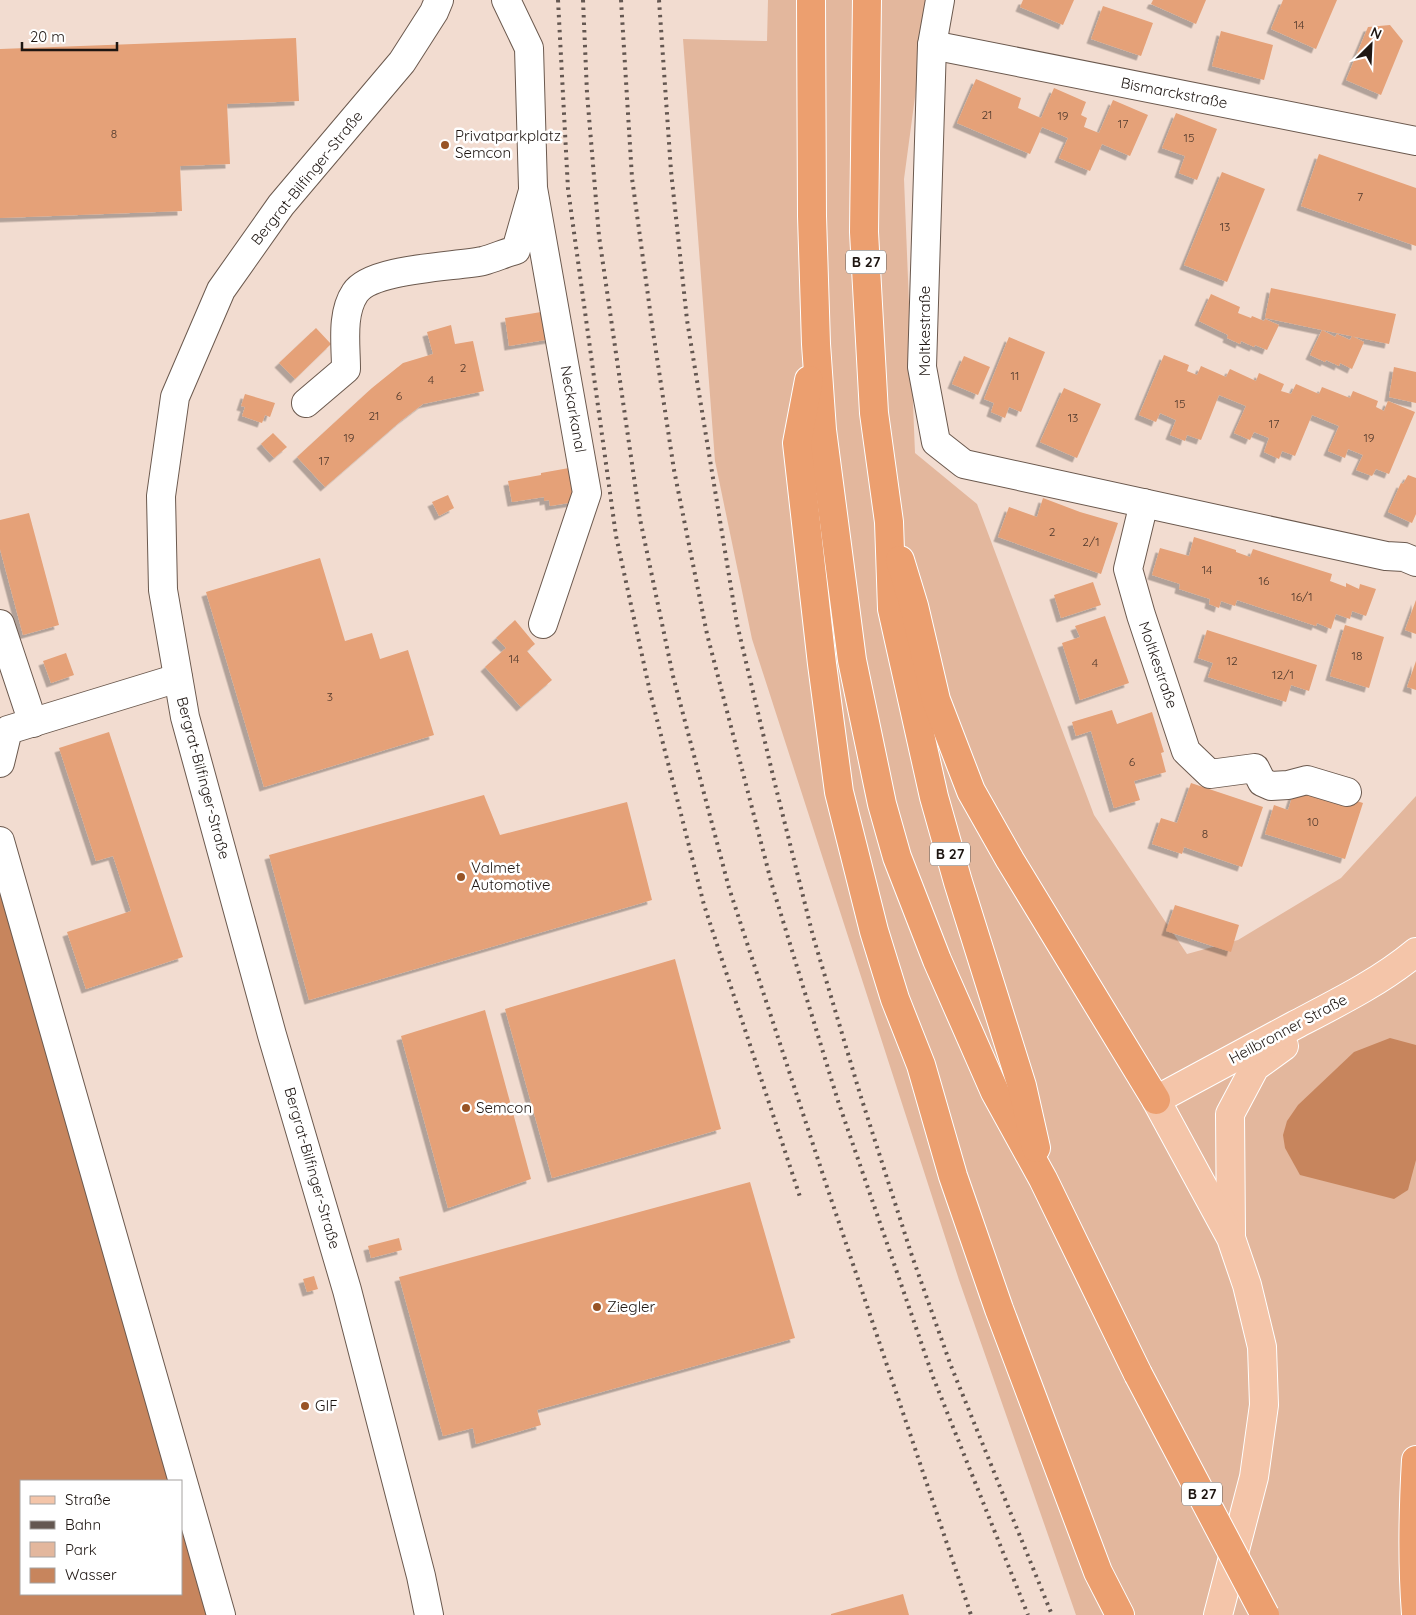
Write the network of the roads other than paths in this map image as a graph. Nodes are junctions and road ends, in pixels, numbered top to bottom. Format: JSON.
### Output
{"nodes":[{"id":1,"x":439,"y":0,"type":"edge"},
{"id":2,"x":506,"y":0,"type":"edge"},
{"id":3,"x":811,"y":0,"type":"edge"},
{"id":4,"x":867,"y":0,"type":"edge"},
{"id":5,"x":940,"y":0,"type":"edge"},
{"id":6,"x":932,"y":45,"type":"junction"},
{"id":7,"x":1416,"y":141,"type":"edge"},
{"id":8,"x":533,"y":188,"type":"junction"},
{"id":9,"x":816,"y":344,"type":"junction"},
{"id":10,"x":306,"y":404,"type":"dead end"},
{"id":11,"x":1144,"y":503,"type":"junction"},
{"id":12,"x":889,"y":522,"type":"junction"},
{"id":13,"x":1416,"y":562,"type":"edge"},
{"id":14,"x":0,"y":624,"type":"edge"},
{"id":15,"x":542,"y":624,"type":"dead end"},
{"id":16,"x":178,"y":678,"type":"junction"},
{"id":17,"x":33,"y":723,"type":"junction"},
{"id":18,"x":0,"y":763,"type":"edge"},
{"id":19,"x":1347,"y":792,"type":"dead end"},
{"id":20,"x":0,"y":841,"type":"edge"},
{"id":21,"x":1416,"y":952,"type":"edge"},
{"id":22,"x":1354,"y":994,"type":"junction"},
{"id":23,"x":1156,"y":1100,"type":"junction"},
{"id":24,"x":1044,"y":1178,"type":"junction"},
{"id":25,"x":1231,"y":1238,"type":"junction"},
{"id":26,"x":1416,"y":1460,"type":"edge"},
{"id":27,"x":1416,"y":1614,"type":"edge"},
{"id":28,"x":221,"y":1615,"type":"edge"},
{"id":29,"x":429,"y":1615,"type":"edge"},
{"id":30,"x":1120,"y":1615,"type":"edge"},
{"id":31,"x":1218,"y":1615,"type":"edge"},
{"id":32,"x":1265,"y":1615,"type":"edge"}],
"edges":[{"from":1,"to":16,"type":"street","name":"Bergrat-Bilfinger-Straße"},
{"from":2,"to":8,"type":"street","name":"Neckarkanal"},
{"from":3,"to":9,"type":"highway","number":"B 27"},
{"from":4,"to":12,"type":"highway","number":"B 27"},
{"from":5,"to":6,"type":"street","name":"Moltkestraße"},
{"from":6,"to":7,"type":"street","name":"Bismarckstraße"},
{"from":6,"to":11,"type":"street","name":"Moltkestraße"},
{"from":8,"to":10,"type":"street","name":"Neckarkanal"},
{"from":8,"to":15,"type":"street","name":"Neckarkanal"},
{"from":9,"to":24,"type":"highway","number":"B 27"},
{"from":9,"to":30,"type":"highway"},
{"from":11,"to":13,"type":"street","name":"Moltkestraße"},
{"from":11,"to":19,"type":"street","name":"Moltkestraße"},
{"from":12,"to":23,"type":"highway"},
{"from":12,"to":24,"type":"highway","number":"B 27"},
{"from":14,"to":17,"type":"street"},
{"from":16,"to":17,"type":"street"},
{"from":16,"to":29,"type":"street","name":"Bergrat-Bilfinger-Straße"},
{"from":17,"to":18,"type":"street"},
{"from":20,"to":28,"type":"street"},
{"from":21,"to":22,"type":"main road","name":"Heilbronner Straße"},
{"from":22,"to":23,"type":"main road","name":"Heilbronner Straße"},
{"from":22,"to":25,"type":"main road"},
{"from":23,"to":25,"type":"main road"},
{"from":24,"to":32,"type":"highway","number":"B 27","bridge":true},
{"from":25,"to":31,"type":"main road"},
{"from":26,"to":27,"type":"highway"}]}
